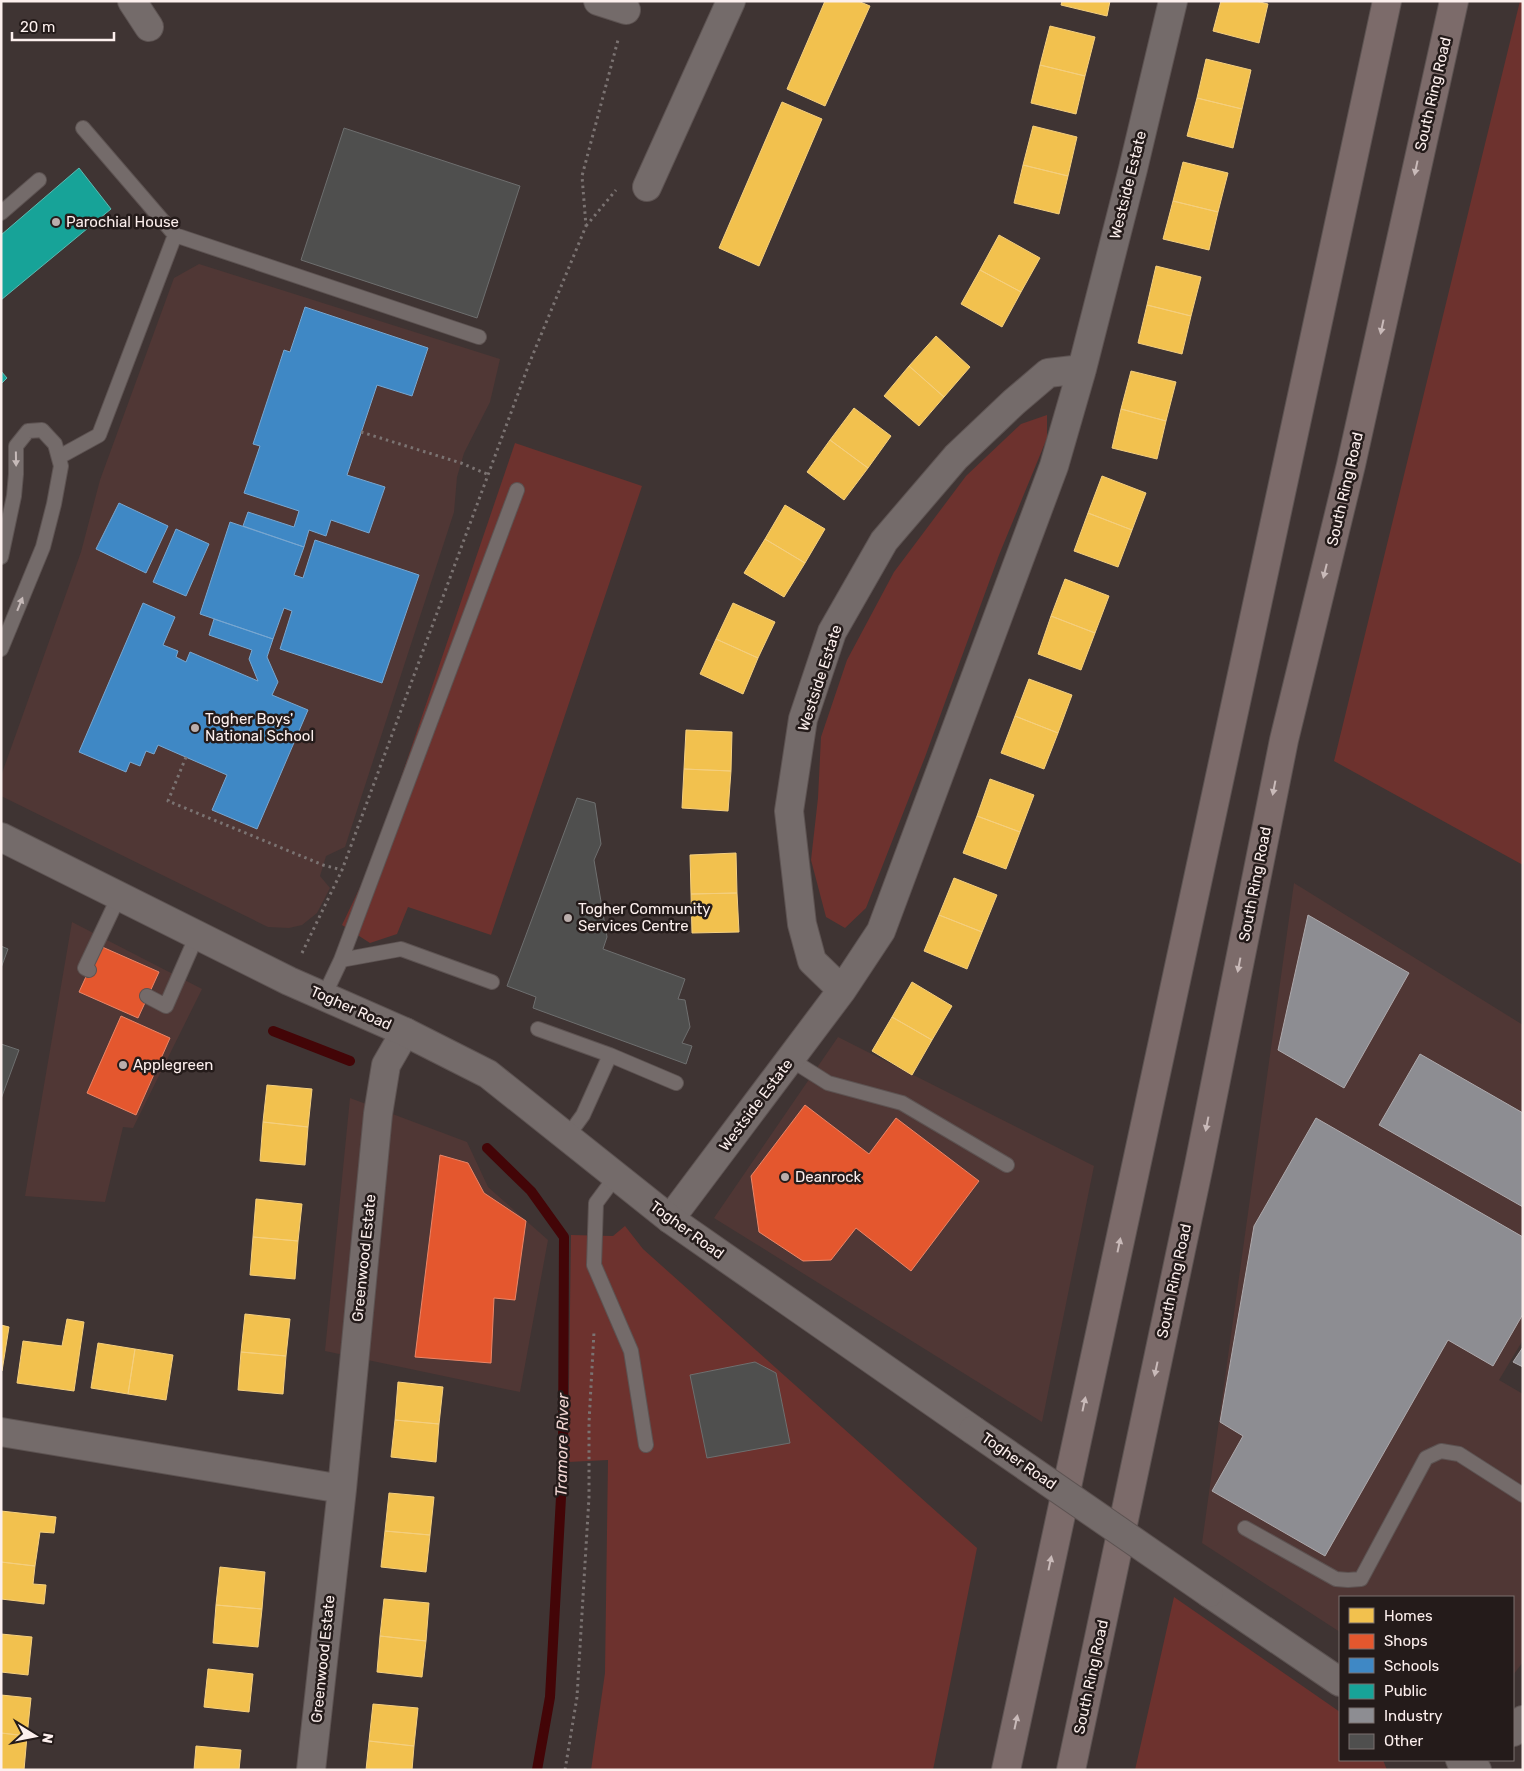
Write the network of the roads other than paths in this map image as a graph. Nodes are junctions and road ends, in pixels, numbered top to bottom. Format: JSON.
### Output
{"nodes":[{"id":1,"x":132,"y":1,"type":"edge"},
{"id":2,"x":598,"y":1,"type":"edge"},
{"id":3,"x":731,"y":1,"type":"edge"},
{"id":4,"x":1173,"y":1,"type":"edge"},
{"id":5,"x":1387,"y":1,"type":"edge"},
{"id":6,"x":1454,"y":1,"type":"edge"},
{"id":7,"x":626,"y":10,"type":"road end"},
{"id":8,"x":149,"y":27,"type":"dead end"},
{"id":9,"x":83,"y":128,"type":"dead end"},
{"id":10,"x":39,"y":180,"type":"dead end"},
{"id":11,"x":647,"y":187,"type":"road end"},
{"id":12,"x":1,"y":212,"type":"edge"},
{"id":13,"x":175,"y":235,"type":"junction"},
{"id":14,"x":479,"y":337,"type":"dead end"},
{"id":15,"x":1082,"y":369,"type":"junction"},
{"id":16,"x":59,"y":456,"type":"junction"},
{"id":17,"x":517,"y":490,"type":"dead end"},
{"id":18,"x":1,"y":557,"type":"edge"},
{"id":19,"x":1,"y":649,"type":"edge"},
{"id":20,"x":1,"y":837,"type":"edge"},
{"id":21,"x":118,"y":896,"type":"junction"},
{"id":22,"x":197,"y":935,"type":"junction"},
{"id":23,"x":341,"y":960,"type":"junction"},
{"id":24,"x":89,"y":970,"type":"dead end"},
{"id":25,"x":492,"y":982,"type":"dead end"},
{"id":26,"x":842,"y":990,"type":"junction"},
{"id":27,"x":147,"y":996,"type":"dead end"},
{"id":28,"x":324,"y":996,"type":"junction"},
{"id":29,"x":538,"y":1028,"type":"dead end"},
{"id":30,"x":405,"y":1032,"type":"junction"},
{"id":31,"x":610,"y":1055,"type":"junction"},
{"id":32,"x":790,"y":1059,"type":"junction"},
{"id":33,"x":676,"y":1083,"type":"dead end"},
{"id":34,"x":567,"y":1137,"type":"junction"},
{"id":35,"x":1007,"y":1165,"type":"dead end"},
{"id":36,"x":616,"y":1176,"type":"junction"},
{"id":37,"x":670,"y":1219,"type":"junction"},
{"id":38,"x":1,"y":1432,"type":"edge"},
{"id":39,"x":646,"y":1445,"type":"dead end"},
{"id":40,"x":342,"y":1489,"type":"junction"},
{"id":41,"x":1523,"y":1496,"type":"edge"},
{"id":42,"x":1245,"y":1528,"type":"dead end"},
{"id":43,"x":1339,"y":1681,"type":"edge"},
{"id":44,"x":1523,"y":1720,"type":"edge"},
{"id":45,"x":1514,"y":1731,"type":"edge"},
{"id":46,"x":1462,"y":1761,"type":"edge"},
{"id":47,"x":311,"y":1770,"type":"edge"},
{"id":48,"x":1006,"y":1770,"type":"edge"},
{"id":49,"x":1071,"y":1770,"type":"edge"},
{"id":50,"x":1478,"y":1770,"type":"edge"}],
"edges":[{"from":1,"to":8,"type":"street"},
{"from":2,"to":7,"type":"street"},
{"from":3,"to":11,"type":"street"},
{"from":4,"to":15,"type":"street","name":"Westside Estate"},
{"from":48,"to":5,"type":"highway","one_way":true},
{"from":6,"to":49,"type":"highway","name":"South Ring Road","one_way":true},
{"from":9,"to":13,"type":"lane"},
{"from":10,"to":12,"type":"lane"},
{"from":13,"to":14,"type":"lane"},
{"from":13,"to":16,"type":"lane"},
{"from":15,"to":26,"type":"street","name":"Westside Estate"},
{"from":15,"to":26,"type":"street","name":"Westside Estate"},
{"from":16,"to":18,"type":"lane","one_way":true},
{"from":19,"to":16,"type":"lane","one_way":true},
{"from":17,"to":23,"type":"lane"},
{"from":20,"to":21,"type":"street","name":"Togher Road"},
{"from":21,"to":22,"type":"street","name":"Togher Road"},
{"from":21,"to":24,"type":"lane"},
{"from":22,"to":27,"type":"lane"},
{"from":22,"to":28,"type":"street","name":"Togher Road"},
{"from":23,"to":25,"type":"lane"},
{"from":23,"to":28,"type":"lane"},
{"from":26,"to":32,"type":"street","name":"Westside Estate"},
{"from":28,"to":30,"type":"street","name":"Togher Road"},
{"from":29,"to":31,"type":"lane"},
{"from":30,"to":34,"type":"street","name":"Togher Road"},
{"from":30,"to":40,"type":"street","name":"Greenwood Estate"},
{"from":31,"to":33,"type":"lane"},
{"from":31,"to":34,"type":"lane"},
{"from":32,"to":35,"type":"lane"},
{"from":32,"to":37,"type":"street","name":"Westside Estate"},
{"from":34,"to":36,"type":"street","name":"Togher Road"},
{"from":36,"to":37,"type":"street","name":"Togher Road"},
{"from":36,"to":39,"type":"lane"},
{"from":37,"to":43,"type":"street","name":"Togher Road","bridge":true},
{"from":38,"to":40,"type":"street"},
{"from":40,"to":47,"type":"street","name":"Greenwood Estate"},
{"from":41,"to":42,"type":"lane"},
{"from":44,"to":45,"type":"street"},
{"from":46,"to":50,"type":"street"}]}
